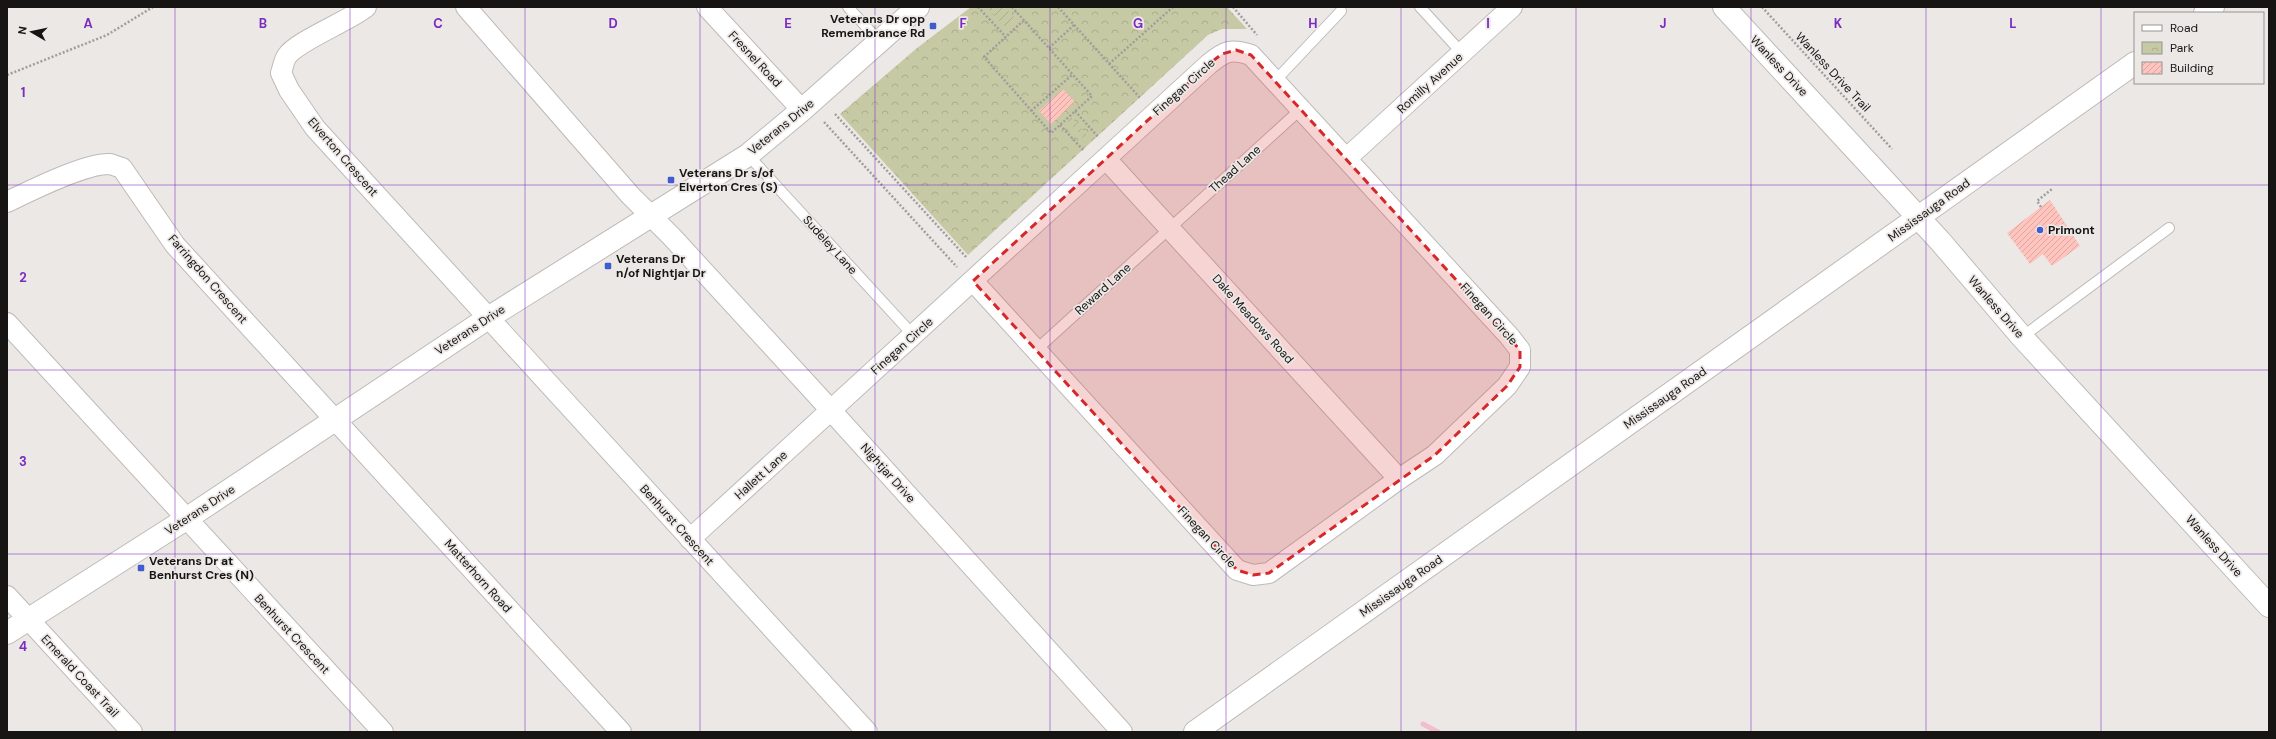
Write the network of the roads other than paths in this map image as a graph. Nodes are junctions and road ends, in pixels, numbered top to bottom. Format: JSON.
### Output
{"nodes":[{"id":1,"x":366,"y":7,"type":"edge"},
{"id":2,"x":466,"y":7,"type":"edge"},
{"id":3,"x":707,"y":7,"type":"edge"},
{"id":4,"x":848,"y":7,"type":"edge"},
{"id":5,"x":918,"y":7,"type":"edge"},
{"id":6,"x":1420,"y":7,"type":"edge"},
{"id":7,"x":1512,"y":7,"type":"edge"},
{"id":8,"x":1724,"y":7,"type":"edge"},
{"id":9,"x":1341,"y":8,"type":"edge"},
{"id":10,"x":880,"y":42,"type":"junction"},
{"id":11,"x":1462,"y":53,"type":"junction"},
{"id":12,"x":2134,"y":64,"type":"edge"},
{"id":13,"x":1275,"y":81,"type":"junction"},
{"id":14,"x":802,"y":110,"type":"junction"},
{"id":15,"x":1301,"y":110,"type":"junction"},
{"id":16,"x":748,"y":155,"type":"junction"},
{"id":17,"x":1106,"y":158,"type":"junction"},
{"id":18,"x":1347,"y":158,"type":"junction"},
{"id":19,"x":7,"y":202,"type":"edge"},
{"id":20,"x":651,"y":216,"type":"junction"},
{"id":21,"x":1918,"y":218,"type":"junction"},
{"id":22,"x":1170,"y":228,"type":"junction"},
{"id":23,"x":2169,"y":228,"type":"dead end"},
{"id":24,"x":973,"y":281,"type":"junction"},
{"id":25,"x":488,"y":318,"type":"junction"},
{"id":26,"x":7,"y":323,"type":"edge"},
{"id":27,"x":913,"y":335,"type":"junction"},
{"id":28,"x":2022,"y":337,"type":"junction"},
{"id":29,"x":1036,"y":350,"type":"junction"},
{"id":30,"x":831,"y":410,"type":"junction"},
{"id":31,"x":336,"y":421,"type":"junction"},
{"id":32,"x":1399,"y":479,"type":"junction"},
{"id":33,"x":186,"y":519,"type":"junction"},
{"id":34,"x":690,"y":539,"type":"junction"},
{"id":35,"x":7,"y":596,"type":"edge"},
{"id":36,"x":2269,"y":606,"type":"edge"},
{"id":37,"x":28,"y":620,"type":"junction"},
{"id":38,"x":7,"y":634,"type":"edge"},
{"id":39,"x":132,"y":732,"type":"edge"},
{"id":40,"x":383,"y":732,"type":"edge"},
{"id":41,"x":621,"y":732,"type":"edge"},
{"id":42,"x":867,"y":732,"type":"edge"},
{"id":43,"x":1122,"y":732,"type":"edge"},
{"id":44,"x":1195,"y":732,"type":"edge"}],
"edges":[{"from":1,"to":25,"type":"street","name":"Elverton Crescent"},
{"from":2,"to":20,"type":"street"},
{"from":3,"to":14,"type":"street","name":"Fresnel Road"},
{"from":4,"to":10,"type":"lane"},
{"from":5,"to":10,"type":"street","name":"Veterans Drive"},
{"from":6,"to":11,"type":"lane"},
{"from":7,"to":11,"type":"street","name":"Romilly Avenue"},
{"from":8,"to":21,"type":"street","name":"Wanless Drive"},
{"from":9,"to":13,"type":"lane"},
{"from":10,"to":14,"type":"street","name":"Veterans Drive"},
{"from":11,"to":18,"type":"street","name":"Romilly Avenue"},
{"from":12,"to":21,"type":"street","name":"Mississauga Road"},
{"from":13,"to":15,"type":"street","name":"Finegan Circle"},
{"from":13,"to":17,"type":"street","name":"Finegan Circle"},
{"from":14,"to":16,"type":"street","name":"Veterans Drive"},
{"from":15,"to":18,"type":"street","name":"Finegan Circle"},
{"from":15,"to":22,"type":"lane","name":"Thead Lane"},
{"from":16,"to":20,"type":"street","name":"Veterans Drive"},
{"from":16,"to":27,"type":"lane","name":"Sudeley Lane"},
{"from":17,"to":22,"type":"street","name":"Dake Meadows Road"},
{"from":17,"to":24,"type":"street","name":"Finegan Circle"},
{"from":18,"to":32,"type":"street","name":"Finegan Circle"},
{"from":19,"to":31,"type":"street","name":"Farringdon Crescent"},
{"from":20,"to":25,"type":"street","name":"Veterans Drive"},
{"from":20,"to":30,"type":"street","name":"Nightjar Drive"},
{"from":21,"to":28,"type":"street","name":"Wanless Drive"},
{"from":21,"to":44,"type":"street","name":"Mississauga Road"},
{"from":22,"to":29,"type":"lane","name":"Reward Lane"},
{"from":22,"to":32,"type":"street","name":"Dake Meadows Road"},
{"from":23,"to":28,"type":"lane"},
{"from":24,"to":27,"type":"street","name":"Finegan Circle"},
{"from":24,"to":29,"type":"street","name":"Finegan Circle"},
{"from":25,"to":31,"type":"street","name":"Veterans Drive"},
{"from":25,"to":34,"type":"street","name":"Benhurst Crescent"},
{"from":26,"to":33,"type":"street"},
{"from":27,"to":30,"type":"street","name":"Finegan Circle"},
{"from":28,"to":36,"type":"street","name":"Wanless Drive"},
{"from":29,"to":32,"type":"street","name":"Finegan Circle"},
{"from":30,"to":34,"type":"street","name":"Hallett Lane"},
{"from":30,"to":43,"type":"street","name":"Nightjar Drive"},
{"from":31,"to":33,"type":"street","name":"Veterans Drive"},
{"from":31,"to":41,"type":"street","name":"Matterhorn Road"},
{"from":33,"to":37,"type":"street","name":"Veterans Drive"},
{"from":33,"to":40,"type":"street","name":"Benhurst Crescent"},
{"from":34,"to":42,"type":"street","name":"Benhurst Crescent"},
{"from":35,"to":37,"type":"street","name":"Emerald Coast Trail"},
{"from":37,"to":38,"type":"street","name":"Veterans Drive"},
{"from":37,"to":39,"type":"street","name":"Emerald Coast Trail"}]}
